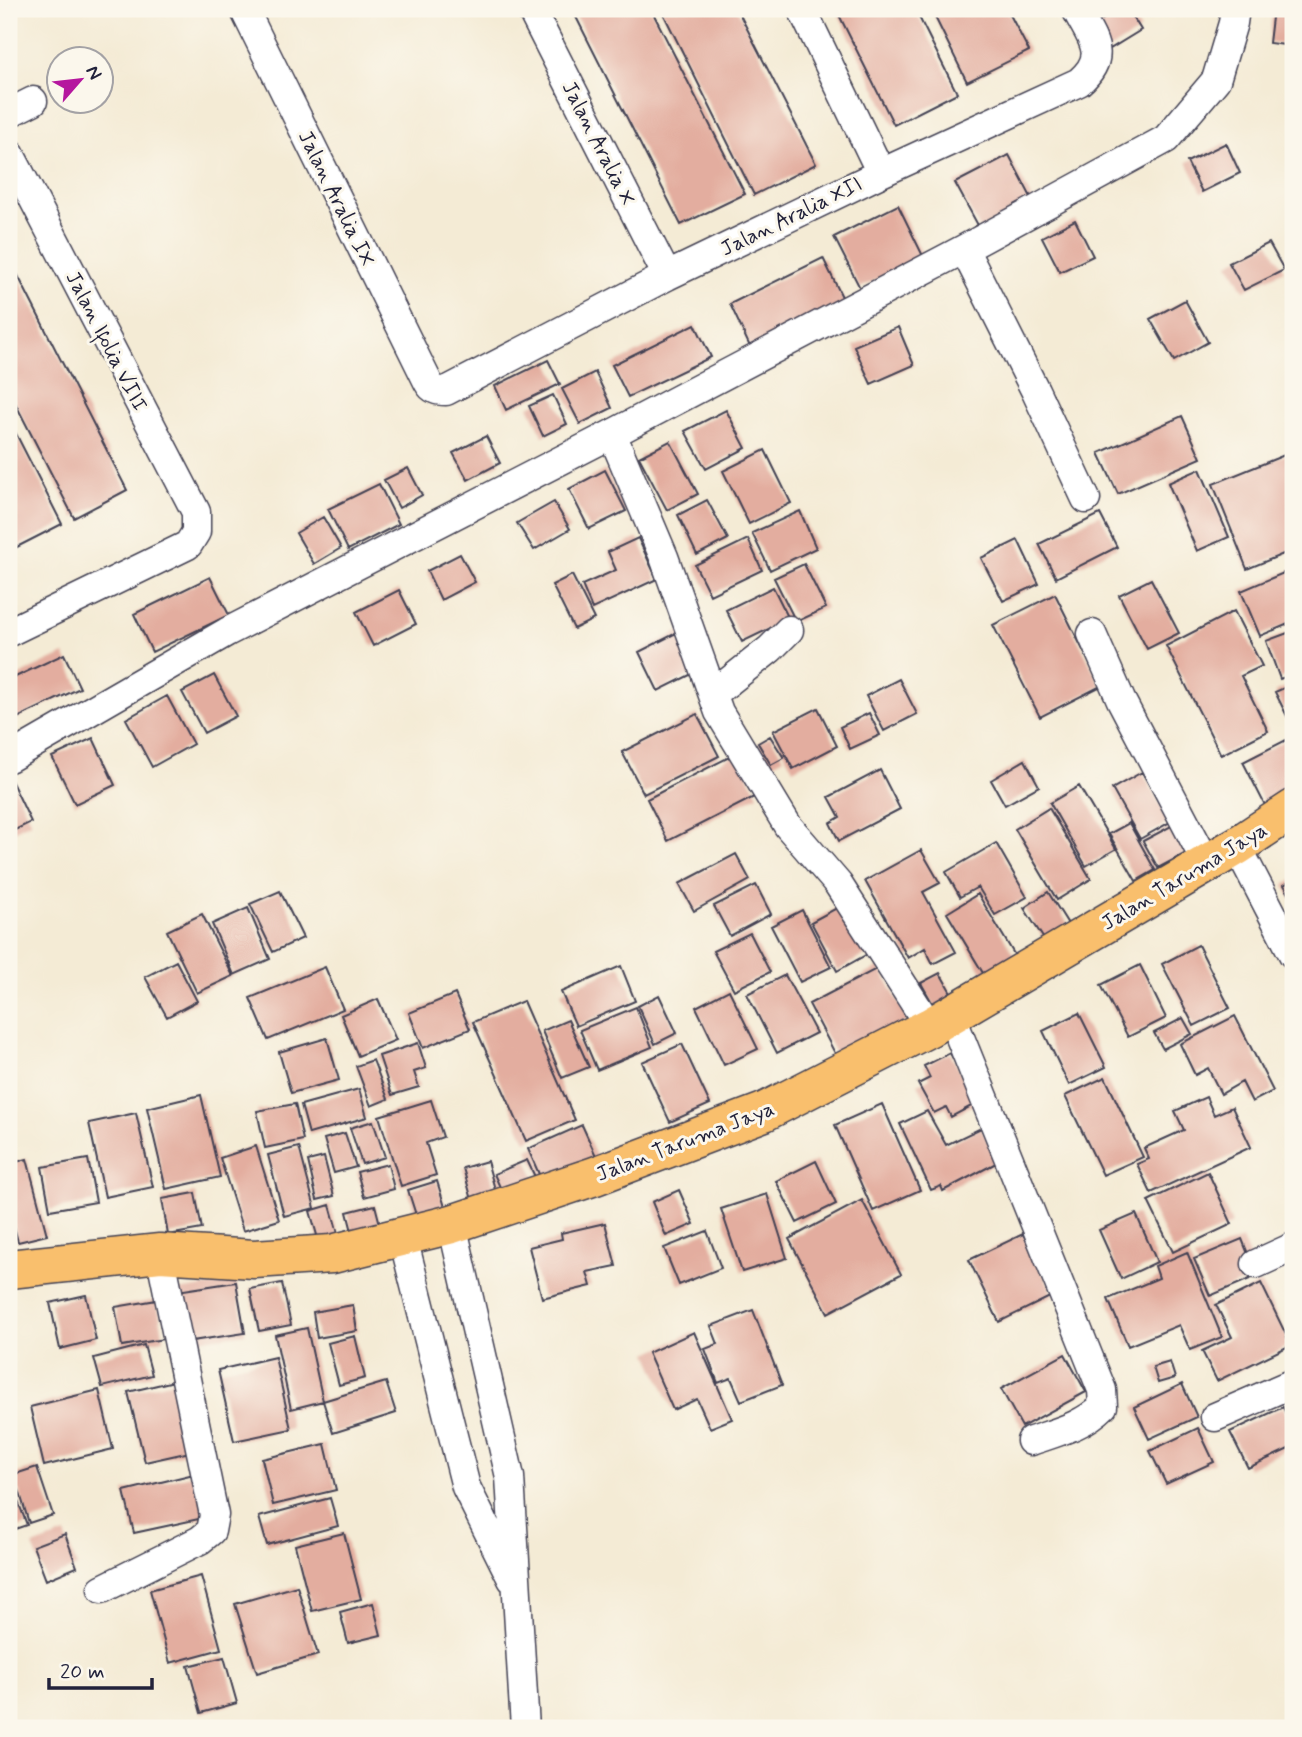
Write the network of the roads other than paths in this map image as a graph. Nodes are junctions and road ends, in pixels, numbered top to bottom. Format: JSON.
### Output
{"nodes":[{"id":1,"x":244,"y":9,"type":"edge"},
{"id":2,"x":531,"y":9,"type":"edge"},
{"id":3,"x":802,"y":9,"type":"edge"},
{"id":4,"x":1076,"y":9,"type":"edge"},
{"id":5,"x":1235,"y":9,"type":"edge"},
{"id":6,"x":9,"y":152,"type":"edge"},
{"id":7,"x":881,"y":173,"type":"junction"},
{"id":8,"x":964,"y":249,"type":"junction"},
{"id":9,"x":667,"y":276,"type":"junction"},
{"id":10,"x":430,"y":387,"type":"joint"},
{"id":11,"x":612,"y":434,"type":"junction"},
{"id":12,"x":1086,"y":499,"type":"dead end"},
{"id":13,"x":789,"y":630,"type":"dead end"},
{"id":14,"x":9,"y":632,"type":"edge"},
{"id":15,"x":1092,"y":634,"type":"dead end"},
{"id":16,"x":713,"y":694,"type":"junction"},
{"id":17,"x":9,"y":758,"type":"edge"},
{"id":18,"x":1293,"y":808,"type":"edge"},
{"id":19,"x":1222,"y":855,"type":"junction"},
{"id":20,"x":1293,"y":954,"type":"edge"},
{"id":21,"x":940,"y":1021,"type":"junction"},
{"id":22,"x":452,"y":1224,"type":"junction"},
{"id":23,"x":403,"y":1238,"type":"junction"},
{"id":24,"x":1293,"y":1247,"type":"edge"},
{"id":25,"x":160,"y":1253,"type":"junction"},
{"id":26,"x":1256,"y":1264,"type":"dead end"},
{"id":27,"x":9,"y":1269,"type":"edge"},
{"id":28,"x":1293,"y":1383,"type":"edge"},
{"id":29,"x":1215,"y":1417,"type":"dead end"},
{"id":30,"x":499,"y":1425,"type":"junction"},
{"id":31,"x":453,"y":1437,"type":"junction"},
{"id":32,"x":1031,"y":1441,"type":"dead end"},
{"id":33,"x":102,"y":1589,"type":"dead end"},
{"id":34,"x":518,"y":1591,"type":"junction"},
{"id":35,"x":525,"y":1728,"type":"edge"}],
"edges":[{"from":1,"to":10,"type":"street","name":"Jalan Aralia IX"},
{"from":2,"to":9,"type":"street","name":"Jalan Aralia X"},
{"from":3,"to":7,"type":"street"},
{"from":4,"to":7,"type":"street","name":"Jalan Aralia XII"},
{"from":5,"to":8,"type":"street"},
{"from":6,"to":14,"type":"street","name":"Jalan Ifolia VIII"},
{"from":7,"to":9,"type":"street","name":"Jalan Aralia XII"},
{"from":8,"to":11,"type":"street"},
{"from":8,"to":12,"type":"street"},
{"from":9,"to":10,"type":"street","name":"Jalan Aralia XII"},
{"from":11,"to":16,"type":"street"},
{"from":11,"to":17,"type":"street"},
{"from":13,"to":16,"type":"street"},
{"from":15,"to":19,"type":"street"},
{"from":16,"to":21,"type":"street"},
{"from":18,"to":19,"type":"main road","name":"Jalan Taruma Jaya"},
{"from":19,"to":20,"type":"street"},
{"from":19,"to":21,"type":"main road","name":"Jalan Taruma Jaya"},
{"from":21,"to":22,"type":"main road","name":"Jalan Taruma Jaya"},
{"from":21,"to":32,"type":"street"},
{"from":22,"to":23,"type":"main road","name":"Jalan Taruma Jaya"},
{"from":22,"to":30,"type":"street"},
{"from":23,"to":25,"type":"main road","name":"Jalan Taruma Jaya"},
{"from":23,"to":31,"type":"street"},
{"from":24,"to":26,"type":"street"},
{"from":25,"to":27,"type":"main road","name":"Jalan Taruma Jaya"},
{"from":25,"to":33,"type":"street"},
{"from":28,"to":29,"type":"street"},
{"from":30,"to":31,"type":"street"},
{"from":30,"to":34,"type":"street"},
{"from":31,"to":34,"type":"street"},
{"from":34,"to":35,"type":"street"}]}
